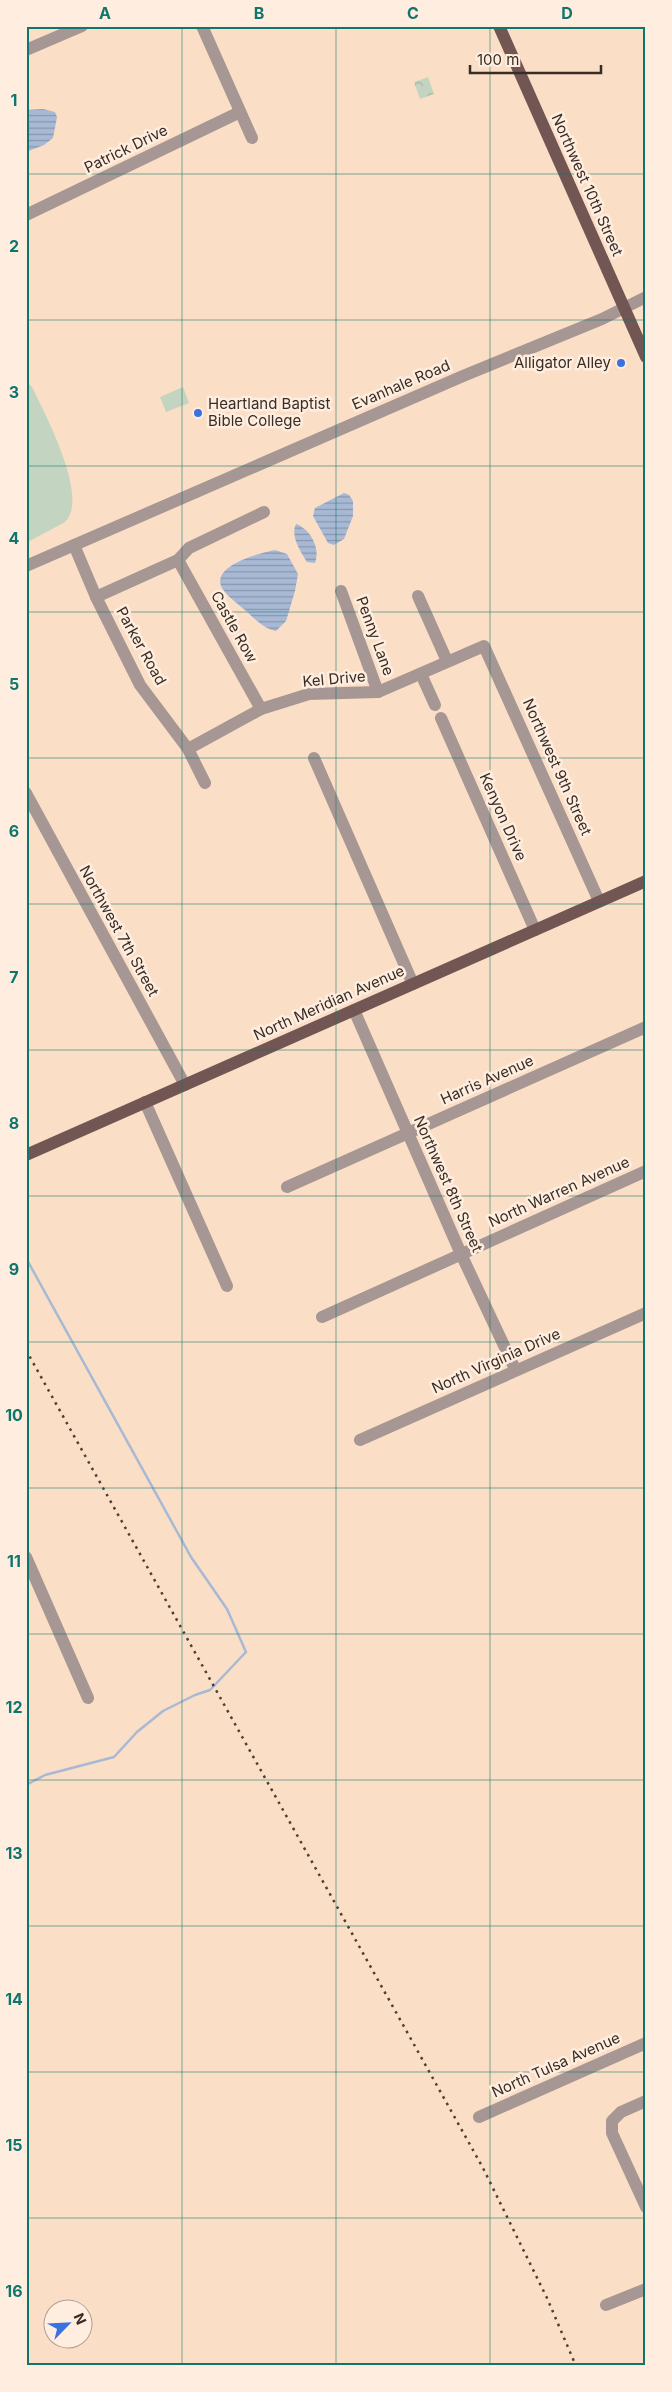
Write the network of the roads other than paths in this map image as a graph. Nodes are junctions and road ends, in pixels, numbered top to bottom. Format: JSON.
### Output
{"nodes":[{"id":1,"x":82,"y":26,"type":"edge"},
{"id":2,"x":202,"y":26,"type":"edge"},
{"id":3,"x":499,"y":26,"type":"edge"},
{"id":4,"x":62,"y":30,"type":"edge"},
{"id":5,"x":26,"y":50,"type":"edge"},
{"id":6,"x":240,"y":112,"type":"junction"},
{"id":7,"x":252,"y":138,"type":"dead end"},
{"id":8,"x":26,"y":215,"type":"edge"},
{"id":9,"x":646,"y":297,"type":"edge"},
{"id":10,"x":624,"y":308,"type":"junction"},
{"id":11,"x":646,"y":357,"type":"edge"},
{"id":12,"x":264,"y":512,"type":"dead end"},
{"id":13,"x":74,"y":545,"type":"junction"},
{"id":14,"x":178,"y":560,"type":"junction"},
{"id":15,"x":26,"y":566,"type":"edge"},
{"id":16,"x":341,"y":591,"type":"dead end"},
{"id":17,"x":418,"y":596,"type":"dead end"},
{"id":18,"x":96,"y":597,"type":"junction"},
{"id":19,"x":484,"y":646,"type":"joint"},
{"id":20,"x":447,"y":661,"type":"junction"},
{"id":21,"x":421,"y":674,"type":"junction"},
{"id":22,"x":378,"y":692,"type":"junction"},
{"id":23,"x":435,"y":705,"type":"dead end"},
{"id":24,"x":261,"y":709,"type":"junction"},
{"id":25,"x":441,"y":718,"type":"dead end"},
{"id":26,"x":188,"y":748,"type":"junction"},
{"id":27,"x":314,"y":758,"type":"dead end"},
{"id":28,"x":204,"y":784,"type":"dead end"},
{"id":29,"x":26,"y":793,"type":"edge"},
{"id":30,"x":646,"y":881,"type":"edge"},
{"id":31,"x":599,"y":901,"type":"junction"},
{"id":32,"x":536,"y":930,"type":"junction"},
{"id":33,"x":412,"y":984,"type":"junction"},
{"id":34,"x":354,"y":1010,"type":"junction"},
{"id":35,"x":646,"y":1027,"type":"edge"},
{"id":36,"x":185,"y":1085,"type":"junction"},
{"id":37,"x":145,"y":1102,"type":"junction"},
{"id":38,"x":407,"y":1132,"type":"junction"},
{"id":39,"x":26,"y":1155,"type":"edge"},
{"id":40,"x":646,"y":1171,"type":"edge"},
{"id":41,"x":287,"y":1187,"type":"dead end"},
{"id":42,"x":461,"y":1254,"type":"junction"},
{"id":43,"x":227,"y":1286,"type":"dead end"},
{"id":44,"x":646,"y":1313,"type":"edge"},
{"id":45,"x":322,"y":1317,"type":"dead end"},
{"id":46,"x":515,"y":1369,"type":"junction"},
{"id":47,"x":360,"y":1440,"type":"dead end"},
{"id":48,"x":26,"y":1557,"type":"edge"},
{"id":49,"x":88,"y":1698,"type":"dead end"},
{"id":50,"x":646,"y":2043,"type":"edge"},
{"id":51,"x":646,"y":2101,"type":"edge"},
{"id":52,"x":479,"y":2117,"type":"dead end"},
{"id":53,"x":644,"y":2200,"type":"edge"},
{"id":54,"x":646,"y":2289,"type":"edge"},
{"id":55,"x":606,"y":2305,"type":"dead end"}],
"edges":[{"from":1,"to":4,"type":"street"},
{"from":2,"to":6,"type":"street"},
{"from":3,"to":10,"type":"main road","name":"Northwest 10th Street"},
{"from":4,"to":5,"type":"street"},
{"from":6,"to":7,"type":"street"},
{"from":6,"to":8,"type":"street","name":"Patrick Drive"},
{"from":9,"to":10,"type":"street","name":"Evanhale Road"},
{"from":10,"to":11,"type":"main road","name":"Northwest 10th Street"},
{"from":10,"to":13,"type":"street","name":"Evanhale Road"},
{"from":12,"to":14,"type":"street"},
{"from":13,"to":15,"type":"street","name":"Evanhale Road"},
{"from":13,"to":18,"type":"street","name":"Parker Road"},
{"from":14,"to":18,"type":"street"},
{"from":14,"to":24,"type":"street","name":"Castle Row"},
{"from":16,"to":22,"type":"street","name":"Penny Lane"},
{"from":17,"to":20,"type":"street"},
{"from":18,"to":26,"type":"street","name":"Parker Road"},
{"from":19,"to":20,"type":"street","name":"Kel Drive"},
{"from":19,"to":31,"type":"street","name":"Northwest 9th Street"},
{"from":20,"to":21,"type":"street","name":"Kel Drive"},
{"from":21,"to":22,"type":"street","name":"Kel Drive"},
{"from":21,"to":23,"type":"street"},
{"from":22,"to":24,"type":"street","name":"Kel Drive"},
{"from":24,"to":26,"type":"street","name":"Kel Drive"},
{"from":25,"to":32,"type":"street","name":"Kenyon Drive"},
{"from":26,"to":28,"type":"street","name":"Parker Road"},
{"from":27,"to":33,"type":"street"},
{"from":29,"to":36,"type":"street","name":"Northwest 7th Street"},
{"from":30,"to":31,"type":"main road","name":"North Meridian Avenue"},
{"from":31,"to":32,"type":"main road","name":"North Meridian Avenue"},
{"from":32,"to":33,"type":"main road","name":"North Meridian Avenue"},
{"from":33,"to":34,"type":"main road","name":"North Meridian Avenue"},
{"from":34,"to":36,"type":"main road","name":"North Meridian Avenue"},
{"from":34,"to":38,"type":"street","name":"Northwest 8th Street"},
{"from":35,"to":38,"type":"street","name":"Harris Avenue"},
{"from":36,"to":37,"type":"main road","name":"North Meridian Avenue"},
{"from":37,"to":39,"type":"main road","name":"North Meridian Avenue"},
{"from":37,"to":43,"type":"street"},
{"from":38,"to":41,"type":"street","name":"Harris Avenue"},
{"from":38,"to":42,"type":"street","name":"Northwest 8th Street"},
{"from":40,"to":42,"type":"street","name":"North Warren Avenue"},
{"from":42,"to":45,"type":"street","name":"North Warren Avenue"},
{"from":42,"to":46,"type":"street","name":"Northwest 8th Street"},
{"from":44,"to":46,"type":"street","name":"North Virginia Drive"},
{"from":46,"to":47,"type":"street","name":"North Virginia Drive"},
{"from":48,"to":49,"type":"street"},
{"from":50,"to":52,"type":"street","name":"North Tulsa Avenue"},
{"from":51,"to":53,"type":"street"},
{"from":54,"to":55,"type":"street"}]}
